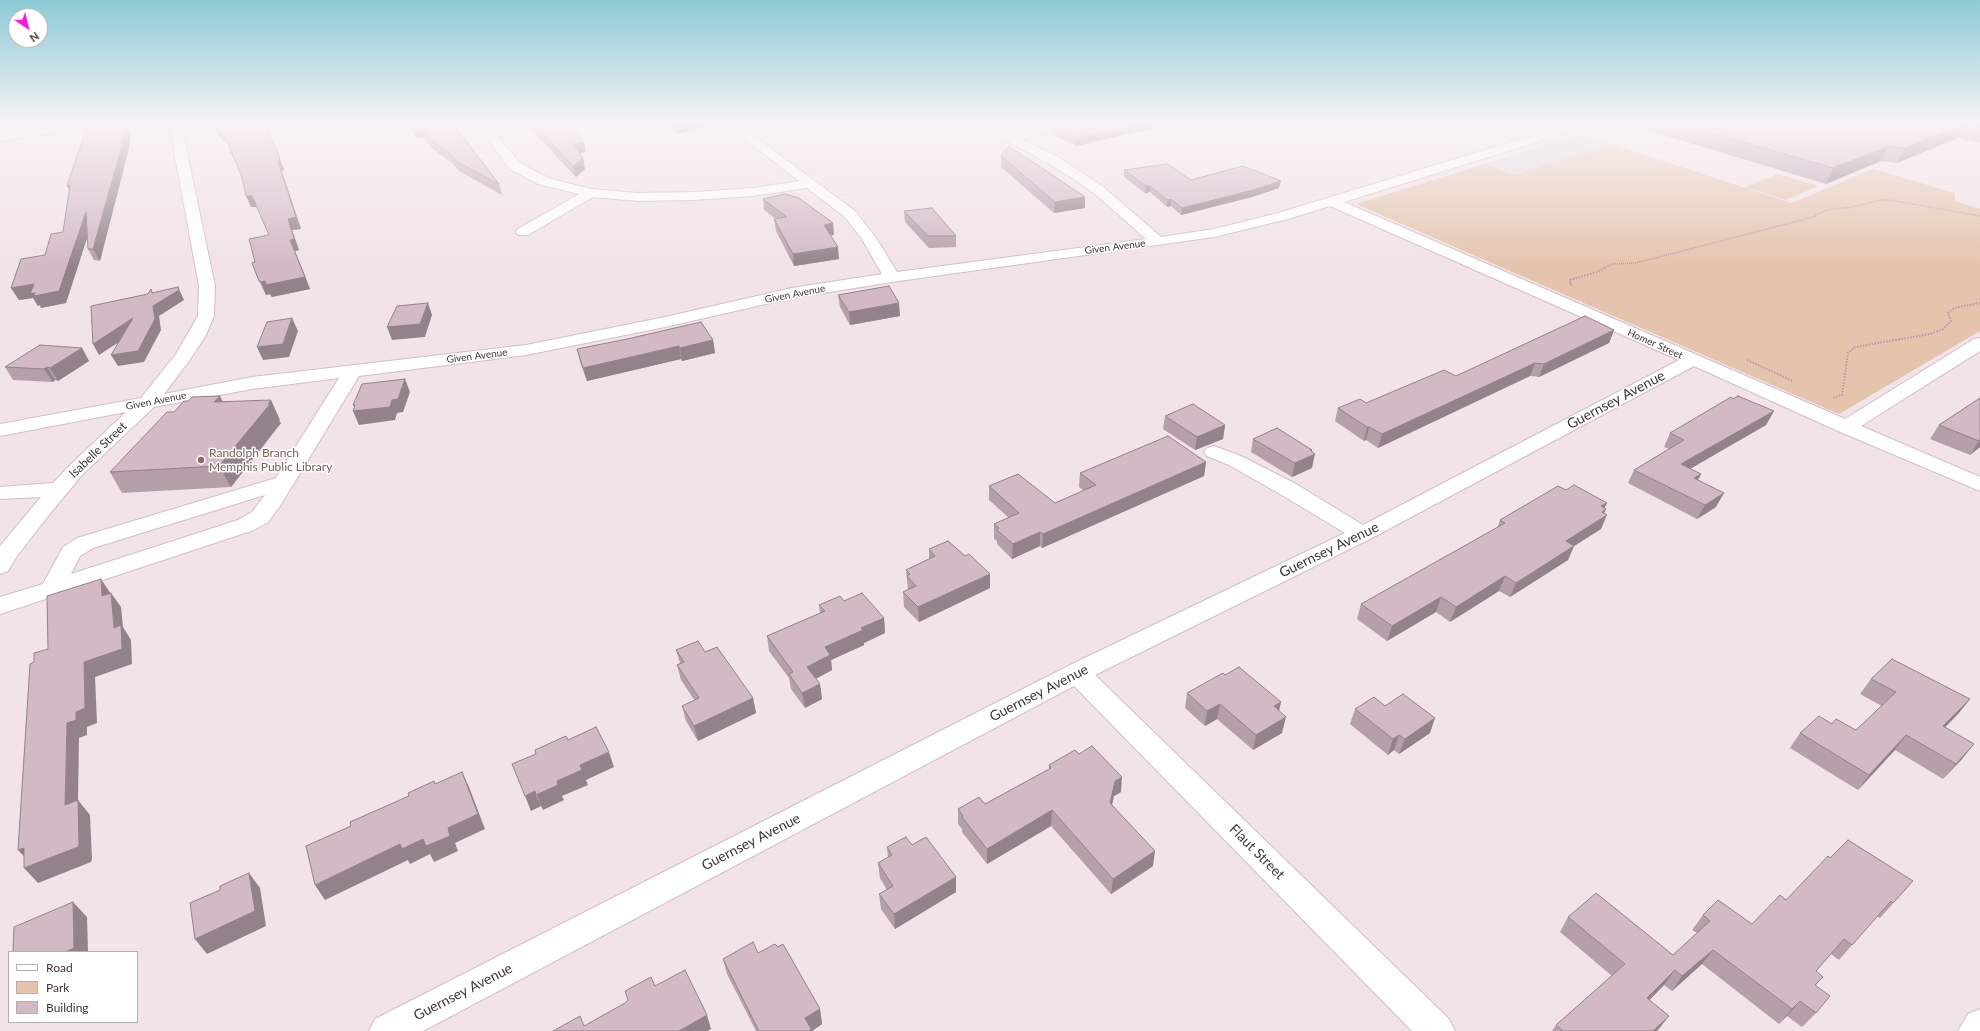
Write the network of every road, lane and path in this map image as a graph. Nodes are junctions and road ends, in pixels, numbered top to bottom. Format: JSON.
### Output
{"nodes":[{"id":1,"x":185,"y":172,"type":"edge"},
{"id":2,"x":526,"y":172,"type":"edge"},
{"id":3,"x":794,"y":172,"type":"edge"},
{"id":4,"x":1073,"y":172,"type":"edge"},
{"id":5,"x":1425,"y":172,"type":"edge"},
{"id":6,"x":809,"y":184,"type":"junction"},
{"id":7,"x":591,"y":193,"type":"junction"},
{"id":8,"x":1331,"y":201,"type":"junction"},
{"id":9,"x":1980,"y":216,"type":"edge"},
{"id":10,"x":523,"y":232,"type":"dead end"},
{"id":11,"x":1158,"y":242,"type":"junction"},
{"id":12,"x":892,"y":277,"type":"junction"},
{"id":13,"x":1575,"y":288,"type":"dead end"},
{"id":14,"x":1980,"y":303,"type":"edge"},
{"id":15,"x":1980,"y":343,"type":"edge"},
{"id":16,"x":1743,"y":359,"type":"dead end"},
{"id":17,"x":1692,"y":360,"type":"junction"},
{"id":18,"x":353,"y":371,"type":"junction"},
{"id":19,"x":1795,"y":382,"type":"dead end"},
{"id":20,"x":1828,"y":397,"type":"dead end"},
{"id":21,"x":147,"y":402,"type":"junction"},
{"id":22,"x":1845,"y":426,"type":"junction"},
{"id":23,"x":0,"y":430,"type":"edge"},
{"id":24,"x":1214,"y":452,"type":"dead end"},
{"id":25,"x":284,"y":482,"type":"junction"},
{"id":26,"x":1980,"y":485,"type":"edge"},
{"id":27,"x":60,"y":489,"type":"junction"},
{"id":28,"x":0,"y":493,"type":"edge"},
{"id":29,"x":1362,"y":534,"type":"junction"},
{"id":30,"x":0,"y":566,"type":"edge"},
{"id":31,"x":52,"y":589,"type":"junction"},
{"id":32,"x":0,"y":606,"type":"edge"},
{"id":33,"x":1077,"y":673,"type":"junction"},
{"id":34,"x":1980,"y":1026,"type":"edge"},
{"id":35,"x":387,"y":1031,"type":"edge"},
{"id":36,"x":1437,"y":1031,"type":"edge"},
{"id":37,"x":1976,"y":1031,"type":"edge"}],
"edges":[{"from":1,"to":21,"type":"street","name":"Isabelle Street"},
{"from":2,"to":7,"type":"street"},
{"from":3,"to":6,"type":"street"},
{"from":4,"to":11,"type":"street"},
{"from":5,"to":8,"type":"street","name":"Given Avenue"},
{"from":6,"to":7,"type":"street"},
{"from":6,"to":12,"type":"street"},
{"from":7,"to":10,"type":"street"},
{"from":8,"to":11,"type":"street","name":"Given Avenue"},
{"from":8,"to":17,"type":"street","name":"Homer Street"},
{"from":9,"to":13,"type":"path"},
{"from":11,"to":12,"type":"street","name":"Given Avenue"},
{"from":12,"to":18,"type":"street","name":"Given Avenue"},
{"from":14,"to":20,"type":"path"},
{"from":15,"to":22,"type":"street"},
{"from":16,"to":19,"type":"path"},
{"from":17,"to":22,"type":"street","name":"Homer Street"},
{"from":17,"to":29,"type":"street","name":"Guernsey Avenue"},
{"from":18,"to":21,"type":"street","name":"Given Avenue"},
{"from":18,"to":25,"type":"street"},
{"from":21,"to":23,"type":"street","name":"Given Avenue"},
{"from":21,"to":27,"type":"street","name":"Isabelle Street"},
{"from":22,"to":26,"type":"street","name":"Homer Street"},
{"from":24,"to":29,"type":"street"},
{"from":25,"to":31,"type":"street"},
{"from":25,"to":31,"type":"street"},
{"from":27,"to":28,"type":"street"},
{"from":27,"to":30,"type":"street","name":"Isabelle Street"},
{"from":29,"to":33,"type":"street","name":"Guernsey Avenue"},
{"from":31,"to":32,"type":"street"},
{"from":33,"to":35,"type":"street","name":"Guernsey Avenue"},
{"from":33,"to":36,"type":"street","name":"Flaut Street"},
{"from":34,"to":37,"type":"street"}]}
